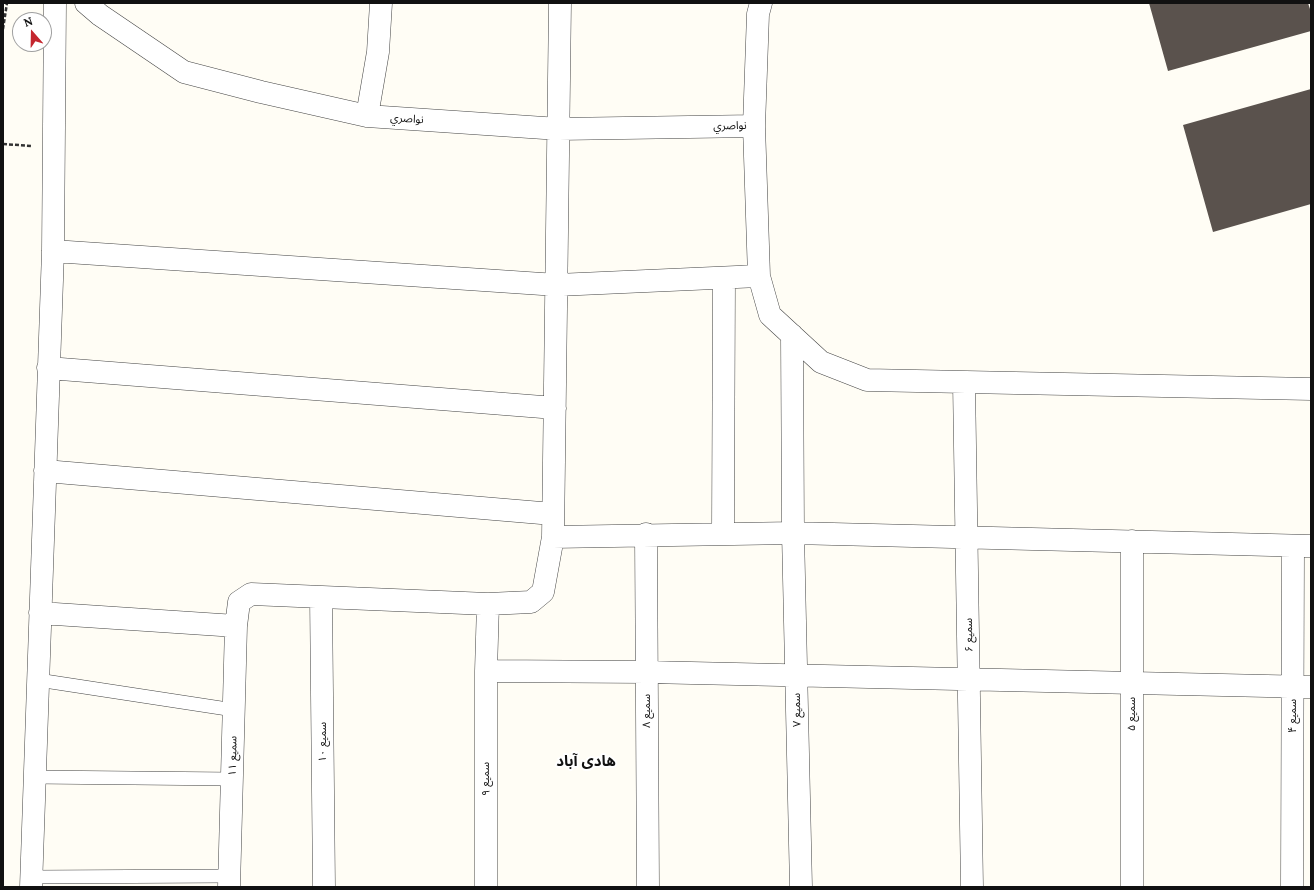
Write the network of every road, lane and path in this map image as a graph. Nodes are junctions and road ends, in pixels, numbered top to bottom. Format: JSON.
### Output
{"nodes":[{"id":1,"x":8,"y":3,"type":"edge"},
{"id":2,"x":55,"y":3,"type":"edge"},
{"id":3,"x":86,"y":3,"type":"edge"},
{"id":4,"x":381,"y":3,"type":"edge"},
{"id":5,"x":560,"y":3,"type":"edge"},
{"id":6,"x":761,"y":3,"type":"edge"},
{"id":7,"x":3,"y":29,"type":"edge"},
{"id":8,"x":367,"y":116,"type":"junction"},
{"id":9,"x":754,"y":126,"type":"junction"},
{"id":10,"x":559,"y":129,"type":"junction"},
{"id":11,"x":3,"y":144,"type":"edge"},
{"id":12,"x":54,"y":148,"type":"junction"},
{"id":13,"x":53,"y":251,"type":"junction"},
{"id":14,"x":759,"y":276,"type":"junction"},
{"id":15,"x":724,"y":278,"type":"junction"},
{"id":16,"x":557,"y":285,"type":"junction"},
{"id":17,"x":792,"y":335,"type":"junction"},
{"id":18,"x":48,"y":368,"type":"junction"},
{"id":19,"x":964,"y":383,"type":"junction"},
{"id":20,"x":1311,"y":389,"type":"edge"},
{"id":21,"x":555,"y":408,"type":"junction"},
{"id":22,"x":45,"y":471,"type":"junction"},
{"id":23,"x":553,"y":514,"type":"junction"},
{"id":24,"x":723,"y":533,"type":"junction"},
{"id":25,"x":793,"y":533,"type":"junction"},
{"id":26,"x":646,"y":534,"type":"junction"},
{"id":27,"x":553,"y":537,"type":"junction"},
{"id":28,"x":967,"y":537,"type":"junction"},
{"id":29,"x":1132,"y":541,"type":"junction"},
{"id":30,"x":1302,"y":546,"type":"edge"},
{"id":31,"x":321,"y":597,"type":"junction"},
{"id":32,"x":488,"y":604,"type":"junction"},
{"id":33,"x":40,"y":612,"type":"junction"},
{"id":34,"x":236,"y":626,"type":"junction"},
{"id":35,"x":486,"y":671,"type":"junction"},
{"id":36,"x":647,"y":672,"type":"junction"},
{"id":37,"x":797,"y":676,"type":"junction"},
{"id":38,"x":38,"y":680,"type":"junction"},
{"id":39,"x":970,"y":681,"type":"junction"},
{"id":40,"x":1132,"y":684,"type":"junction"},
{"id":41,"x":1302,"y":687,"type":"edge"},
{"id":42,"x":234,"y":710,"type":"junction"},
{"id":43,"x":34,"y":777,"type":"junction"},
{"id":44,"x":232,"y":779,"type":"junction"},
{"id":45,"x":230,"y":881,"type":"edge"},
{"id":46,"x":31,"y":882,"type":"edge"},
{"id":47,"x":324,"y":887,"type":"edge"},
{"id":48,"x":486,"y":887,"type":"edge"},
{"id":49,"x":648,"y":887,"type":"edge"},
{"id":50,"x":801,"y":887,"type":"edge"},
{"id":51,"x":972,"y":887,"type":"edge"},
{"id":52,"x":1132,"y":887,"type":"edge"},
{"id":53,"x":1292,"y":887,"type":"edge"}],
"edges":[{"from":1,"to":7,"type":"path"},
{"from":2,"to":12,"type":"street"},
{"from":3,"to":8,"type":"street","name":"نواصري"},
{"from":4,"to":8,"type":"street"},
{"from":5,"to":10,"type":"street","name":"سمیع ۱۱"},
{"from":6,"to":9,"type":"street"},
{"from":8,"to":10,"type":"street","name":"نواصري"},
{"from":9,"to":10,"type":"street","name":"نواصري"},
{"from":9,"to":14,"type":"street"},
{"from":10,"to":16,"type":"street","name":"سمیع ۱۱"},
{"from":11,"to":12,"type":"path"},
{"from":12,"to":13,"type":"street"},
{"from":13,"to":16,"type":"street"},
{"from":13,"to":18,"type":"street"},
{"from":14,"to":15,"type":"street"},
{"from":14,"to":17,"type":"street"},
{"from":15,"to":16,"type":"street"},
{"from":15,"to":24,"type":"street"},
{"from":16,"to":21,"type":"street","name":"سمیع ۱۱"},
{"from":17,"to":19,"type":"street"},
{"from":17,"to":25,"type":"street","name":"سمیع ۷"},
{"from":18,"to":21,"type":"street"},
{"from":18,"to":22,"type":"street"},
{"from":19,"to":20,"type":"street"},
{"from":19,"to":28,"type":"street","name":"سمیع ۶"},
{"from":21,"to":23,"type":"street","name":"سمیع ۱۱"},
{"from":22,"to":23,"type":"street"},
{"from":22,"to":33,"type":"street"},
{"from":23,"to":27,"type":"street","name":"سمیع ۱۱"},
{"from":24,"to":25,"type":"street"},
{"from":24,"to":26,"type":"street"},
{"from":25,"to":28,"type":"street"},
{"from":25,"to":37,"type":"street","name":"سمیع ۷"},
{"from":26,"to":27,"type":"street"},
{"from":26,"to":36,"type":"street","name":"سمیع ۸"},
{"from":27,"to":32,"type":"street","name":"سمیع ۱۱"},
{"from":28,"to":29,"type":"street"},
{"from":28,"to":39,"type":"street","name":"سمیع ۶"},
{"from":29,"to":30,"type":"street"},
{"from":29,"to":40,"type":"street","name":"سمیع ۵"},
{"from":30,"to":41,"type":"street","name":"سمیع ۴"},
{"from":31,"to":32,"type":"street","name":"سمیع ۱۱"},
{"from":31,"to":34,"type":"street","name":"سمیع ۱۱"},
{"from":31,"to":47,"type":"street","name":"سمیع ۱۰"},
{"from":32,"to":35,"type":"street","name":"سمیع ۹"},
{"from":33,"to":34,"type":"street"},
{"from":33,"to":38,"type":"street"},
{"from":34,"to":42,"type":"street","name":"سمیع ۱۱"},
{"from":35,"to":36,"type":"street"},
{"from":35,"to":48,"type":"street","name":"سمیع ۹"},
{"from":36,"to":37,"type":"street"},
{"from":36,"to":49,"type":"street","name":"سمیع ۸"},
{"from":37,"to":39,"type":"street"},
{"from":37,"to":50,"type":"street","name":"سمیع ۷"},
{"from":38,"to":42,"type":"lane"},
{"from":38,"to":43,"type":"street"},
{"from":39,"to":40,"type":"street"},
{"from":39,"to":51,"type":"street","name":"سمیع ۶"},
{"from":40,"to":41,"type":"street"},
{"from":40,"to":52,"type":"street","name":"سمیع ۵"},
{"from":41,"to":53,"type":"street","name":"سمیع ۴"},
{"from":42,"to":44,"type":"street","name":"سمیع ۱۱"},
{"from":43,"to":44,"type":"lane"},
{"from":43,"to":46,"type":"street"},
{"from":44,"to":45,"type":"street","name":"سمیع ۱۱"},
{"from":45,"to":46,"type":"lane"}]}
